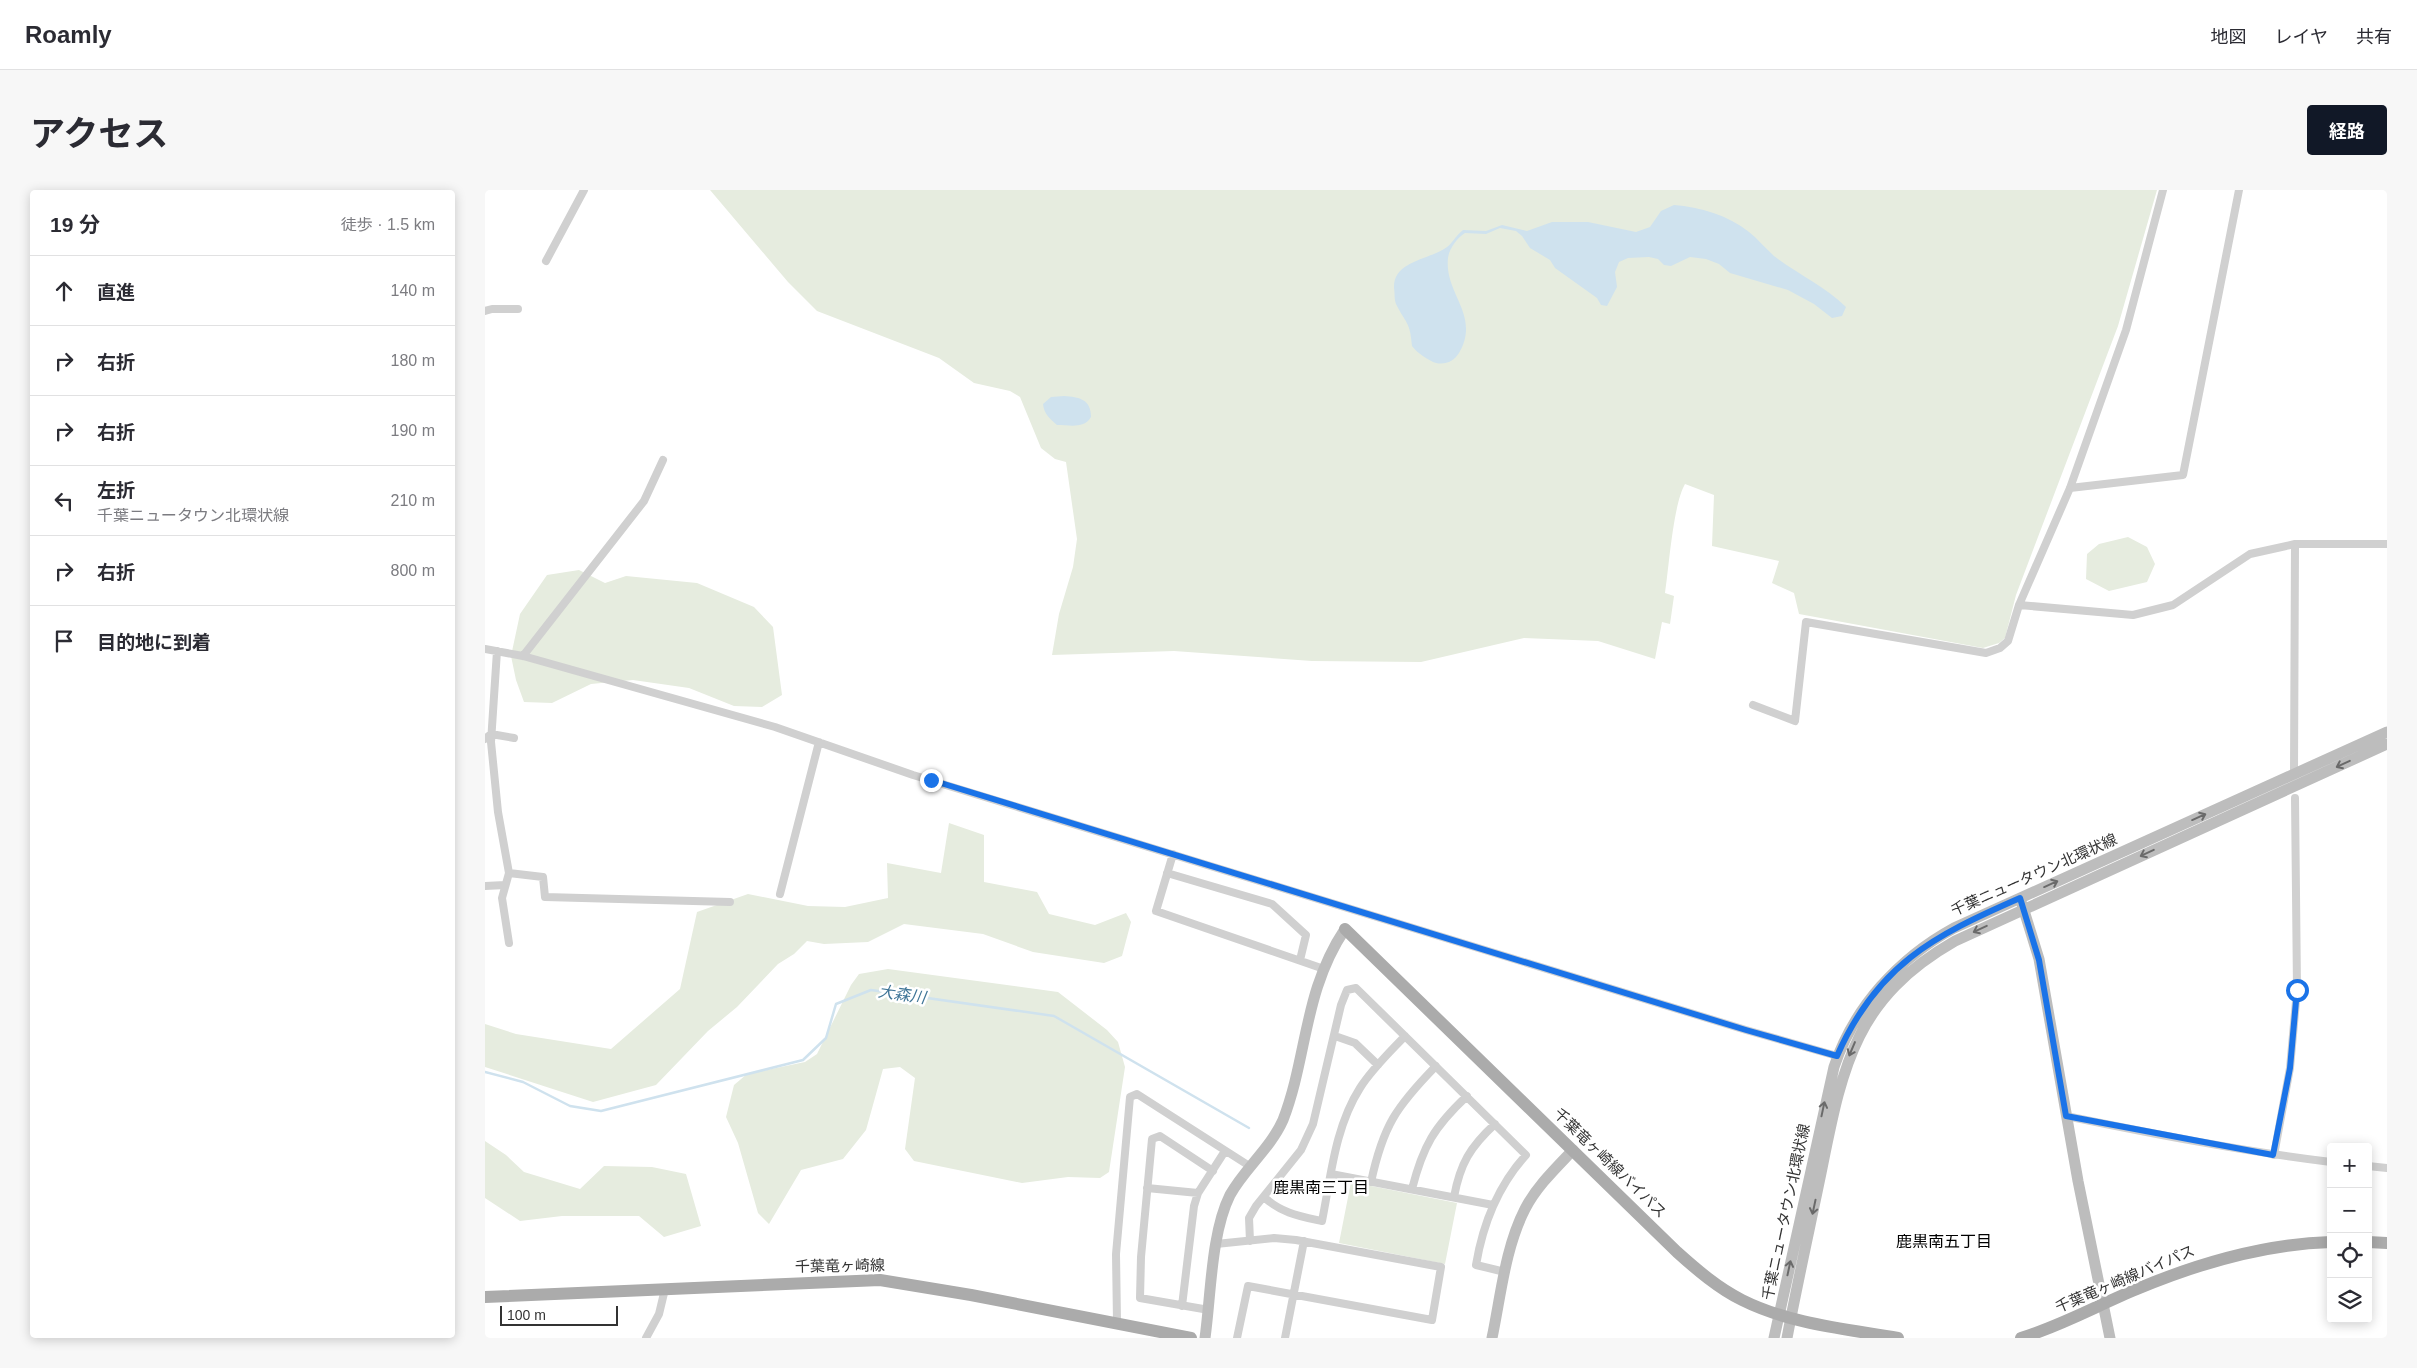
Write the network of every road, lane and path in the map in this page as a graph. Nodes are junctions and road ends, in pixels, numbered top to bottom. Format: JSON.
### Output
{"nodes":[{"id":1,"x":584,"y":190,"type":"edge"},
{"id":2,"x":2163,"y":190,"type":"edge"},
{"id":3,"x":2239,"y":190,"type":"edge"},
{"id":4,"x":546,"y":261,"type":"dead end"},
{"id":5,"x":518,"y":309,"type":"dead end"},
{"id":6,"x":485,"y":311,"type":"edge"},
{"id":7,"x":663,"y":460,"type":"dead end"},
{"id":8,"x":2070,"y":488,"type":"junction"},
{"id":9,"x":2295,"y":544,"type":"junction"},
{"id":10,"x":2387,"y":544,"type":"edge"},
{"id":11,"x":2019,"y":605,"type":"junction"},
{"id":12,"x":485,"y":649,"type":"edge"},
{"id":13,"x":497,"y":651,"type":"junction"},
{"id":14,"x":523,"y":656,"type":"junction"},
{"id":15,"x":1753,"y":705,"type":"dead end"},
{"id":16,"x":2387,"y":732,"type":"edge"},
{"id":17,"x":488,"y":736,"type":"edge"},
{"id":18,"x":514,"y":738,"type":"dead end"},
{"id":19,"x":819,"y":742,"type":"junction"},
{"id":20,"x":2387,"y":744,"type":"edge"},
{"id":21,"x":2294,"y":774,"type":"junction"},
{"id":22,"x":2295,"y":798,"type":"dead end"},
{"id":23,"x":1173,"y":854,"type":"junction"},
{"id":24,"x":509,"y":873,"type":"junction"},
{"id":25,"x":1167,"y":874,"type":"junction"},
{"id":26,"x":505,"y":885,"type":"junction"},
{"id":27,"x":485,"y":886,"type":"edge"},
{"id":28,"x":780,"y":894,"type":"dead end"},
{"id":29,"x":730,"y":902,"type":"dead end"},
{"id":30,"x":2022,"y":904,"type":"junction"},
{"id":31,"x":1345,"y":929,"type":"joint"},
{"id":32,"x":509,"y":943,"type":"dead end"},
{"id":33,"x":1300,"y":960,"type":"junction"},
{"id":34,"x":1324,"y":969,"type":"junction"},
{"id":35,"x":1335,"y":1036,"type":"junction"},
{"id":36,"x":1405,"y":1036,"type":"junction"},
{"id":37,"x":1837,"y":1056,"type":"junction"},
{"id":38,"x":1378,"y":1065,"type":"junction"},
{"id":39,"x":1436,"y":1066,"type":"junction"},
{"id":40,"x":1467,"y":1096,"type":"junction"},
{"id":41,"x":2066,"y":1116,"type":"junction"},
{"id":42,"x":1495,"y":1124,"type":"junction"},
{"id":43,"x":1573,"y":1150,"type":"junction"},
{"id":44,"x":1225,"y":1152,"type":"junction"},
{"id":45,"x":2273,"y":1155,"type":"junction"},
{"id":46,"x":2327,"y":1162,"type":"edge"},
{"id":47,"x":2372,"y":1166,"type":"edge"},
{"id":48,"x":1251,"y":1167,"type":"junction"},
{"id":49,"x":2387,"y":1168,"type":"edge"},
{"id":50,"x":1213,"y":1171,"type":"junction"},
{"id":51,"x":1331,"y":1174,"type":"junction"},
{"id":52,"x":1371,"y":1182,"type":"junction"},
{"id":53,"x":1147,"y":1188,"type":"junction"},
{"id":54,"x":1413,"y":1189,"type":"junction"},
{"id":55,"x":1198,"y":1193,"type":"junction"},
{"id":56,"x":1263,"y":1197,"type":"junction"},
{"id":57,"x":1454,"y":1197,"type":"junction"},
{"id":58,"x":1493,"y":1205,"type":"junction"},
{"id":59,"x":1250,"y":1241,"type":"junction"},
{"id":60,"x":1304,"y":1241,"type":"junction"},
{"id":61,"x":2327,"y":1242,"type":"edge"},
{"id":62,"x":2372,"y":1242,"type":"edge"},
{"id":63,"x":2387,"y":1243,"type":"edge"},
{"id":64,"x":1216,"y":1244,"type":"junction"},
{"id":65,"x":1505,"y":1272,"type":"junction"},
{"id":66,"x":665,"y":1289,"type":"junction"},
{"id":67,"x":1293,"y":1295,"type":"junction"},
{"id":68,"x":485,"y":1297,"type":"edge"},
{"id":69,"x":2102,"y":1305,"type":"junction"},
{"id":70,"x":1182,"y":1306,"type":"junction"},
{"id":71,"x":1209,"y":1310,"type":"junction"},
{"id":72,"x":1785,"y":1317,"type":"junction"},
{"id":73,"x":1117,"y":1322,"type":"junction"},
{"id":74,"x":1171,"y":1336,"type":"edge"},
{"id":75,"x":646,"y":1338,"type":"edge"},
{"id":76,"x":1191,"y":1338,"type":"edge"},
{"id":77,"x":1205,"y":1338,"type":"edge"},
{"id":78,"x":1237,"y":1338,"type":"edge"},
{"id":79,"x":1285,"y":1338,"type":"edge"},
{"id":80,"x":1493,"y":1338,"type":"edge"},
{"id":81,"x":1775,"y":1338,"type":"edge"},
{"id":82,"x":1787,"y":1338,"type":"edge"},
{"id":83,"x":1898,"y":1338,"type":"edge"},
{"id":84,"x":2021,"y":1338,"type":"edge"},
{"id":85,"x":2110,"y":1338,"type":"edge"}],
"edges":[{"from":1,"to":4,"type":"street"},
{"from":2,"to":8,"type":"street"},
{"from":3,"to":8,"type":"street"},
{"from":5,"to":6,"type":"street"},
{"from":7,"to":14,"type":"street"},
{"from":8,"to":11,"type":"street"},
{"from":9,"to":10,"type":"street"},
{"from":9,"to":11,"type":"street"},
{"from":9,"to":21,"type":"street"},
{"from":11,"to":15,"type":"street"},
{"from":12,"to":13,"type":"street"},
{"from":13,"to":14,"type":"street"},
{"from":13,"to":17,"type":"street"},
{"from":14,"to":19,"type":"street"},
{"from":16,"to":21,"type":"main road","name":"千葉ニュータウン北環状線"},
{"from":17,"to":18,"type":"street"},
{"from":17,"to":24,"type":"street"},
{"from":19,"to":23,"type":"street"},
{"from":19,"to":28,"type":"street"},
{"from":20,"to":30,"type":"main road","name":"千葉ニュータウン北環状線","one_way":true},
{"from":30,"to":21,"type":"main road","name":"千葉ニュータウン北環状線","one_way":true},
{"from":22,"to":45,"type":"street"},
{"from":23,"to":25,"type":"street"},
{"from":23,"to":37,"type":"street"},
{"from":24,"to":26,"type":"street"},
{"from":24,"to":29,"type":"street"},
{"from":25,"to":33,"type":"street"},
{"from":25,"to":33,"type":"street"},
{"from":26,"to":27,"type":"street"},
{"from":26,"to":32,"type":"street"},
{"from":30,"to":37,"type":"main road","name":"千葉ニュータウン北環状線"},
{"from":30,"to":41,"type":"main road"},
{"from":30,"to":72,"type":"main road","name":"千葉ニュータウン北環状線","one_way":true},
{"from":31,"to":34,"type":"main road"},
{"from":31,"to":43,"type":"main road","name":"千葉竜ヶ崎線バイパス"},
{"from":33,"to":34,"type":"street"},
{"from":34,"to":48,"type":"main road"},
{"from":35,"to":36,"type":"street"},
{"from":35,"to":38,"type":"street"},
{"from":35,"to":56,"type":"street"},
{"from":36,"to":38,"type":"street"},
{"from":36,"to":39,"type":"street"},
{"from":72,"to":37,"type":"main road","name":"千葉ニュータウン北環状線","one_way":true},
{"from":38,"to":51,"type":"street"},
{"from":39,"to":40,"type":"street"},
{"from":39,"to":52,"type":"street"},
{"from":40,"to":42,"type":"street"},
{"from":40,"to":54,"type":"street"},
{"from":41,"to":45,"type":"street"},
{"from":41,"to":69,"type":"main road"},
{"from":42,"to":57,"type":"street"},
{"from":42,"to":58,"type":"street"},
{"from":43,"to":65,"type":"main road"},
{"from":43,"to":72,"type":"main road","name":"千葉竜ヶ崎線バイパス"},
{"from":44,"to":48,"type":"street"},
{"from":44,"to":50,"type":"street"},
{"from":44,"to":73,"type":"street"},
{"from":45,"to":46,"type":"street"},
{"from":47,"to":49,"type":"street"},
{"from":48,"to":64,"type":"main road"},
{"from":50,"to":53,"type":"street"},
{"from":50,"to":55,"type":"street"},
{"from":51,"to":52,"type":"street"},
{"from":51,"to":56,"type":"street"},
{"from":52,"to":54,"type":"street"},
{"from":53,"to":55,"type":"street"},
{"from":53,"to":70,"type":"street"},
{"from":54,"to":57,"type":"street"},
{"from":55,"to":70,"type":"street"},
{"from":56,"to":59,"type":"street"},
{"from":57,"to":58,"type":"street"},
{"from":58,"to":65,"type":"street"},
{"from":59,"to":60,"type":"street"},
{"from":59,"to":64,"type":"street"},
{"from":60,"to":67,"type":"street"},
{"from":60,"to":67,"type":"street"},
{"from":61,"to":69,"type":"main road","name":"千葉竜ヶ崎線バイパス"},
{"from":62,"to":63,"type":"main road"},
{"from":64,"to":71,"type":"main road"},
{"from":65,"to":80,"type":"main road"},
{"from":66,"to":68,"type":"main road","name":"千葉竜ヶ崎線"},
{"from":66,"to":73,"type":"main road","name":"千葉竜ヶ崎線"},
{"from":66,"to":75,"type":"street"},
{"from":67,"to":78,"type":"street"},
{"from":67,"to":79,"type":"street"},
{"from":69,"to":84,"type":"main road","name":"千葉竜ヶ崎線バイパス"},
{"from":69,"to":85,"type":"main road"},
{"from":70,"to":71,"type":"street"},
{"from":71,"to":77,"type":"main road"},
{"from":72,"to":81,"type":"main road","name":"千葉ニュータウン北環状線"},
{"from":72,"to":82,"type":"main road","name":"千葉ニュータウン北環状線"},
{"from":72,"to":83,"type":"main road","name":"千葉竜ヶ崎線バイパス"},
{"from":73,"to":74,"type":"main road","name":"千葉竜ヶ崎線"},
{"from":74,"to":76,"type":"main road","name":"千葉竜ヶ崎線"}]}
